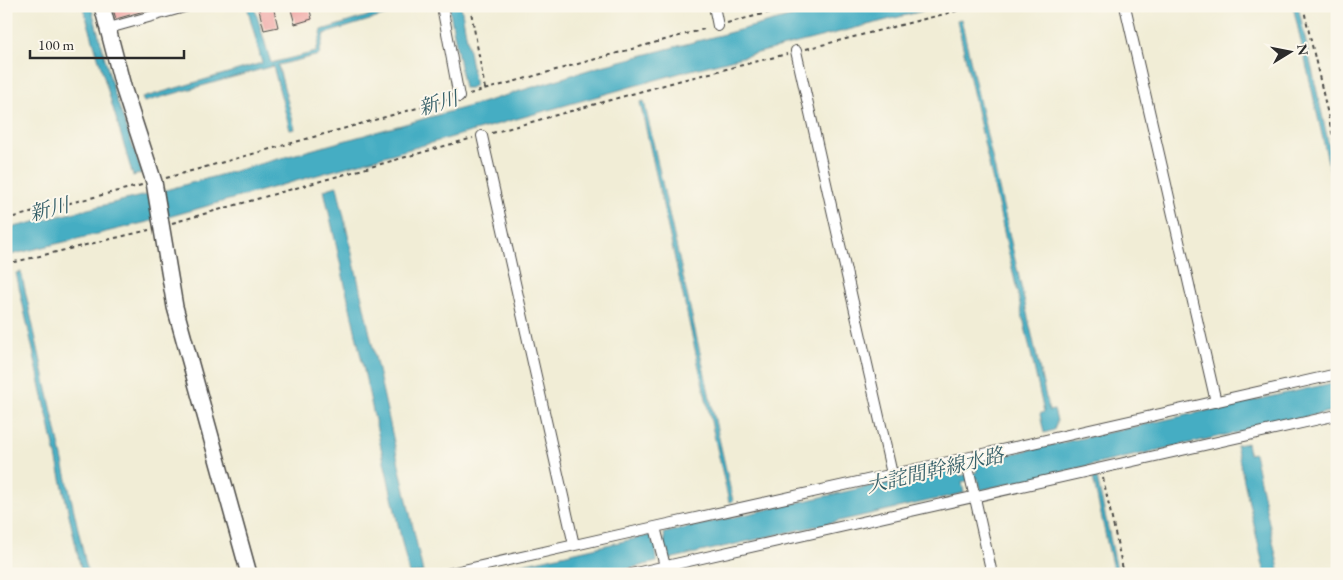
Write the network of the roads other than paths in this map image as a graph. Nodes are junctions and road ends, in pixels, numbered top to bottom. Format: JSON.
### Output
{"nodes":[{"id":1,"x":102,"y":6,"type":"edge"},
{"id":2,"x":188,"y":6,"type":"edge"},
{"id":3,"x":442,"y":6,"type":"edge"},
{"id":4,"x":714,"y":6,"type":"edge"},
{"id":5,"x":1125,"y":6,"type":"edge"},
{"id":6,"x":176,"y":8,"type":"edge"},
{"id":7,"x":718,"y":26,"type":"road end"},
{"id":8,"x":109,"y":28,"type":"junction"},
{"id":9,"x":796,"y":51,"type":"road end"},
{"id":10,"x":459,"y":97,"type":"road end"},
{"id":11,"x":482,"y":136,"type":"road end"},
{"id":12,"x":1337,"y":374,"type":"edge"},
{"id":13,"x":1216,"y":402,"type":"junction"},
{"id":14,"x":1337,"y":416,"type":"edge"},
{"id":15,"x":966,"y":458,"type":"junction"},
{"id":16,"x":892,"y":474,"type":"junction"},
{"id":17,"x":974,"y":496,"type":"junction"},
{"id":18,"x":655,"y":527,"type":"junction"},
{"id":19,"x":574,"y":545,"type":"junction"},
{"id":20,"x":666,"y":570,"type":"edge"},
{"id":21,"x":249,"y":574,"type":"edge"},
{"id":22,"x":446,"y":574,"type":"edge"},
{"id":23,"x":631,"y":574,"type":"edge"},
{"id":24,"x":992,"y":574,"type":"edge"}],
"edges":[{"from":1,"to":8,"type":"street"},
{"from":2,"to":6,"type":"street"},
{"from":3,"to":10,"type":"street"},
{"from":4,"to":7,"type":"street"},
{"from":5,"to":13,"type":"street"},
{"from":6,"to":8,"type":"street"},
{"from":8,"to":21,"type":"street"},
{"from":9,"to":16,"type":"street"},
{"from":11,"to":19,"type":"street"},
{"from":12,"to":13,"type":"street"},
{"from":13,"to":15,"type":"street"},
{"from":14,"to":17,"type":"street"},
{"from":15,"to":16,"type":"street"},
{"from":15,"to":17,"type":"street"},
{"from":16,"to":18,"type":"street"},
{"from":17,"to":20,"type":"street"},
{"from":17,"to":24,"type":"street"},
{"from":18,"to":19,"type":"street"},
{"from":18,"to":20,"type":"street"},
{"from":19,"to":22,"type":"street"},
{"from":20,"to":23,"type":"street"}]}
